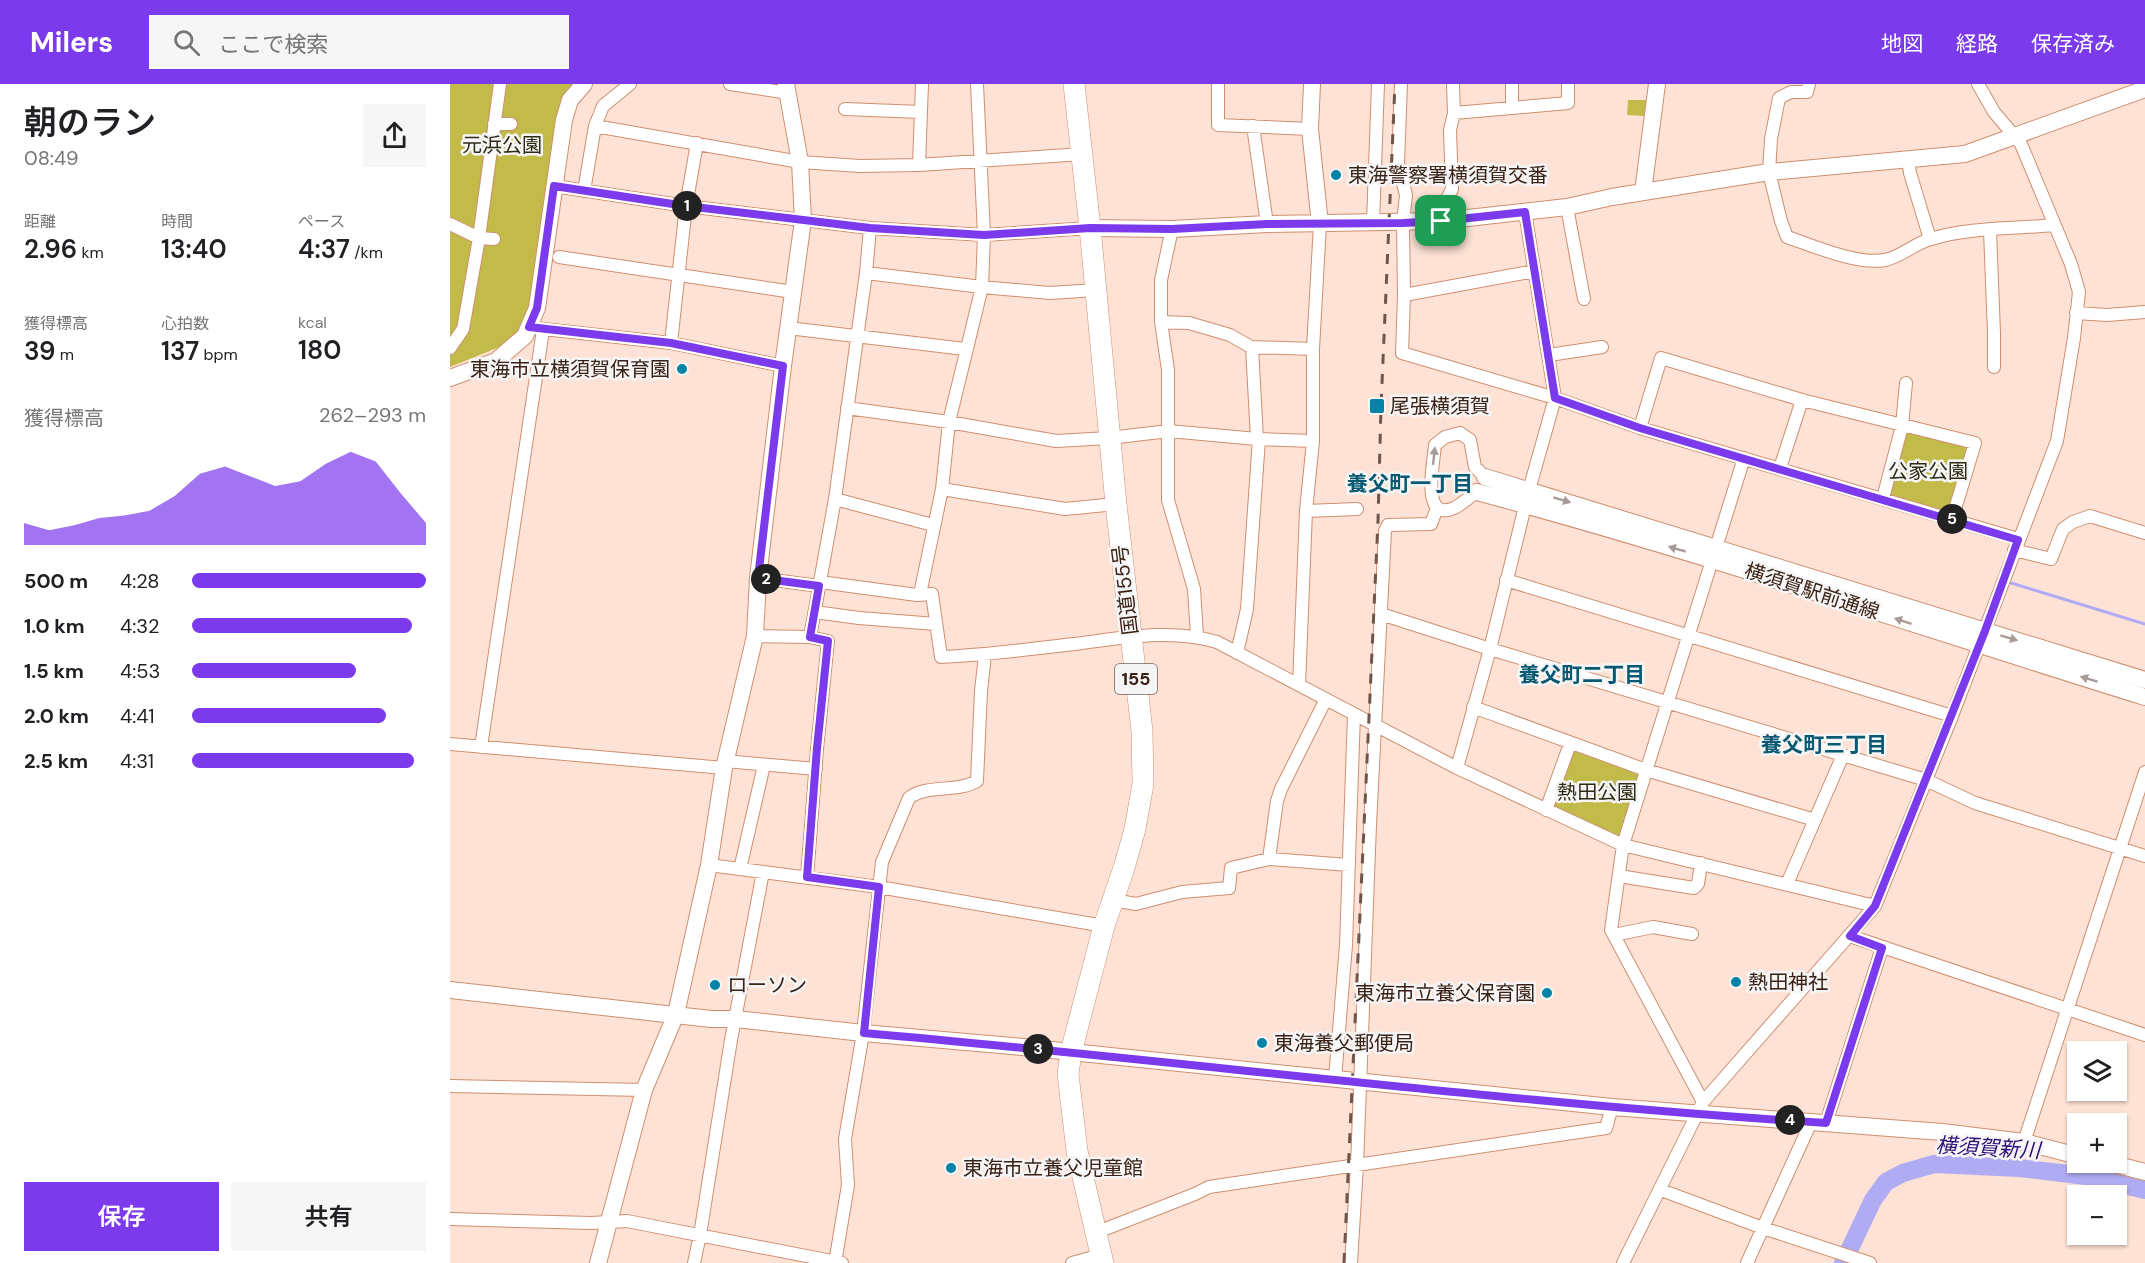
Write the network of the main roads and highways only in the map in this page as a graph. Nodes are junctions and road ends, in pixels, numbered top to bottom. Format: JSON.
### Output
{"nodes":[{"id":1,"x":1074,"y":84,"type":"edge"},
{"id":2,"x":1102,"y":1259,"type":"edge"}],
"edges":[{"from":1,"to":2,"type":"highway","name":"国道155号","number":"155"}]}
